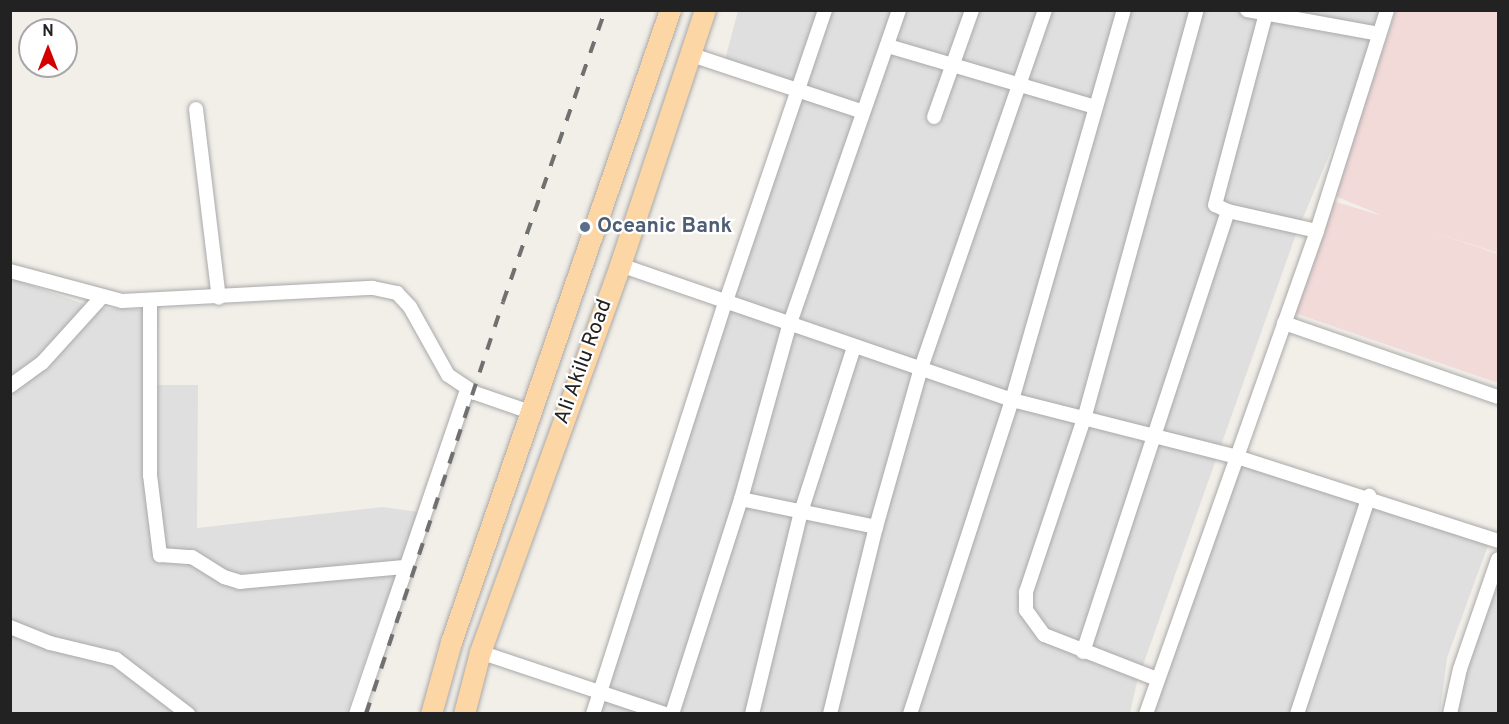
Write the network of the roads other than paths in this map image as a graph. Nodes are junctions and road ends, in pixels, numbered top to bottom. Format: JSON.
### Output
{"nodes":[{"id":1,"x":670,"y":10,"type":"edge"},
{"id":2,"x":705,"y":10,"type":"edge"},
{"id":3,"x":825,"y":10,"type":"edge"},
{"id":4,"x":899,"y":10,"type":"edge"},
{"id":5,"x":972,"y":10,"type":"edge"},
{"id":6,"x":1045,"y":10,"type":"edge"},
{"id":7,"x":1124,"y":10,"type":"edge"},
{"id":8,"x":1197,"y":10,"type":"edge"},
{"id":9,"x":1247,"y":10,"type":"edge"},
{"id":10,"x":1387,"y":10,"type":"edge"},
{"id":11,"x":1266,"y":13,"type":"edge"},
{"id":12,"x":1379,"y":34,"type":"junction"},
{"id":13,"x":888,"y":46,"type":"junction"},
{"id":14,"x":689,"y":54,"type":"junction"},
{"id":15,"x":952,"y":66,"type":"junction"},
{"id":16,"x":1017,"y":85,"type":"junction"},
{"id":17,"x":800,"y":90,"type":"junction"},
{"id":18,"x":1095,"y":107,"type":"junction"},
{"id":19,"x":196,"y":109,"type":"dead end"},
{"id":20,"x":864,"y":112,"type":"junction"},
{"id":21,"x":934,"y":117,"type":"dead end"},
{"id":22,"x":1228,"y":211,"type":"junction"},
{"id":23,"x":1317,"y":231,"type":"junction"},
{"id":24,"x":620,"y":265,"type":"junction"},
{"id":25,"x":10,"y":271,"type":"edge"},
{"id":26,"x":101,"y":298,"type":"junction"},
{"id":27,"x":219,"y":298,"type":"junction"},
{"id":28,"x":150,"y":302,"type":"junction"},
{"id":29,"x":725,"y":304,"type":"junction"},
{"id":30,"x":1284,"y":323,"type":"junction"},
{"id":31,"x":789,"y":326,"type":"junction"},
{"id":32,"x":854,"y":347,"type":"junction"},
{"id":33,"x":921,"y":368,"type":"junction"},
{"id":34,"x":10,"y":386,"type":"edge"},
{"id":35,"x":467,"y":390,"type":"junction"},
{"id":36,"x":1498,"y":397,"type":"edge"},
{"id":37,"x":1012,"y":400,"type":"junction"},
{"id":38,"x":530,"y":412,"type":"junction"},
{"id":39,"x":1083,"y":419,"type":"junction"},
{"id":40,"x":1153,"y":436,"type":"junction"},
{"id":41,"x":1234,"y":456,"type":"junction"},
{"id":42,"x":1369,"y":496,"type":"junction"},
{"id":43,"x":741,"y":499,"type":"junction"},
{"id":44,"x":801,"y":512,"type":"junction"},
{"id":45,"x":876,"y":527,"type":"junction"},
{"id":46,"x":1498,"y":541,"type":"edge"},
{"id":47,"x":1498,"y":559,"type":"edge"},
{"id":48,"x":405,"y":567,"type":"junction"},
{"id":49,"x":10,"y":627,"type":"edge"},
{"id":50,"x":480,"y":652,"type":"junction"},
{"id":51,"x":1083,"y":652,"type":"junction"},
{"id":52,"x":1157,"y":679,"type":"junction"},
{"id":53,"x":600,"y":693,"type":"junction"},
{"id":54,"x":189,"y":714,"type":"edge"},
{"id":55,"x":356,"y":714,"type":"edge"},
{"id":56,"x":431,"y":714,"type":"edge"},
{"id":57,"x":464,"y":714,"type":"edge"},
{"id":58,"x":593,"y":714,"type":"edge"},
{"id":59,"x":665,"y":714,"type":"edge"},
{"id":60,"x":672,"y":714,"type":"edge"},
{"id":61,"x":752,"y":714,"type":"edge"},
{"id":62,"x":830,"y":714,"type":"edge"},
{"id":63,"x":910,"y":714,"type":"edge"},
{"id":64,"x":1146,"y":714,"type":"edge"},
{"id":65,"x":1297,"y":714,"type":"edge"},
{"id":66,"x":1450,"y":714,"type":"edge"}],
"edges":[{"from":1,"to":38,"type":"main road","name":"Ali Akilu Road"},
{"from":2,"to":14,"type":"main road","name":"Ali Akilu Road"},
{"from":3,"to":17,"type":"street"},
{"from":4,"to":13,"type":"street"},
{"from":5,"to":15,"type":"street"},
{"from":6,"to":16,"type":"street"},
{"from":7,"to":18,"type":"street"},
{"from":8,"to":39,"type":"street"},
{"from":9,"to":11,"type":"street"},
{"from":10,"to":12,"type":"street"},
{"from":11,"to":12,"type":"street"},
{"from":11,"to":22,"type":"street"},
{"from":12,"to":23,"type":"street"},
{"from":13,"to":15,"type":"street"},
{"from":13,"to":20,"type":"street"},
{"from":14,"to":17,"type":"street"},
{"from":14,"to":24,"type":"main road","name":"Ali Akilu Road"},
{"from":15,"to":16,"type":"street"},
{"from":15,"to":21,"type":"street"},
{"from":16,"to":18,"type":"street"},
{"from":16,"to":33,"type":"street"},
{"from":17,"to":20,"type":"street"},
{"from":17,"to":29,"type":"street"},
{"from":18,"to":37,"type":"street"},
{"from":19,"to":27,"type":"street"},
{"from":20,"to":31,"type":"street"},
{"from":22,"to":23,"type":"street"},
{"from":22,"to":40,"type":"street"},
{"from":23,"to":30,"type":"street"},
{"from":24,"to":29,"type":"street"},
{"from":24,"to":50,"type":"main road","name":"Ali Akilu Road"},
{"from":25,"to":26,"type":"street"},
{"from":26,"to":28,"type":"street"},
{"from":26,"to":34,"type":"street"},
{"from":27,"to":28,"type":"street"},
{"from":27,"to":35,"type":"street"},
{"from":28,"to":48,"type":"street"},
{"from":29,"to":31,"type":"street"},
{"from":29,"to":53,"type":"street"},
{"from":30,"to":36,"type":"street"},
{"from":30,"to":41,"type":"street"},
{"from":31,"to":32,"type":"street"},
{"from":31,"to":43,"type":"street"},
{"from":32,"to":33,"type":"street"},
{"from":32,"to":44,"type":"street"},
{"from":33,"to":37,"type":"street"},
{"from":33,"to":45,"type":"street"},
{"from":35,"to":38,"type":"street"},
{"from":35,"to":48,"type":"street"},
{"from":37,"to":39,"type":"street"},
{"from":37,"to":63,"type":"street"},
{"from":38,"to":56,"type":"main road","name":"Ali Akilu Road"},
{"from":39,"to":40,"type":"street"},
{"from":39,"to":51,"type":"street"},
{"from":40,"to":41,"type":"street"},
{"from":40,"to":51,"type":"street"},
{"from":41,"to":42,"type":"street"},
{"from":41,"to":52,"type":"street"},
{"from":42,"to":46,"type":"street"},
{"from":42,"to":65,"type":"street"},
{"from":43,"to":44,"type":"street"},
{"from":43,"to":60,"type":"street"},
{"from":44,"to":45,"type":"street"},
{"from":44,"to":61,"type":"street"},
{"from":45,"to":62,"type":"street"},
{"from":47,"to":66,"type":"street"},
{"from":48,"to":55,"type":"street"},
{"from":49,"to":54,"type":"street"},
{"from":50,"to":53,"type":"street"},
{"from":50,"to":57,"type":"main road","name":"Ali Akilu Road"},
{"from":51,"to":52,"type":"street"},
{"from":52,"to":64,"type":"street"},
{"from":53,"to":58,"type":"street"},
{"from":53,"to":59,"type":"street"}]}
